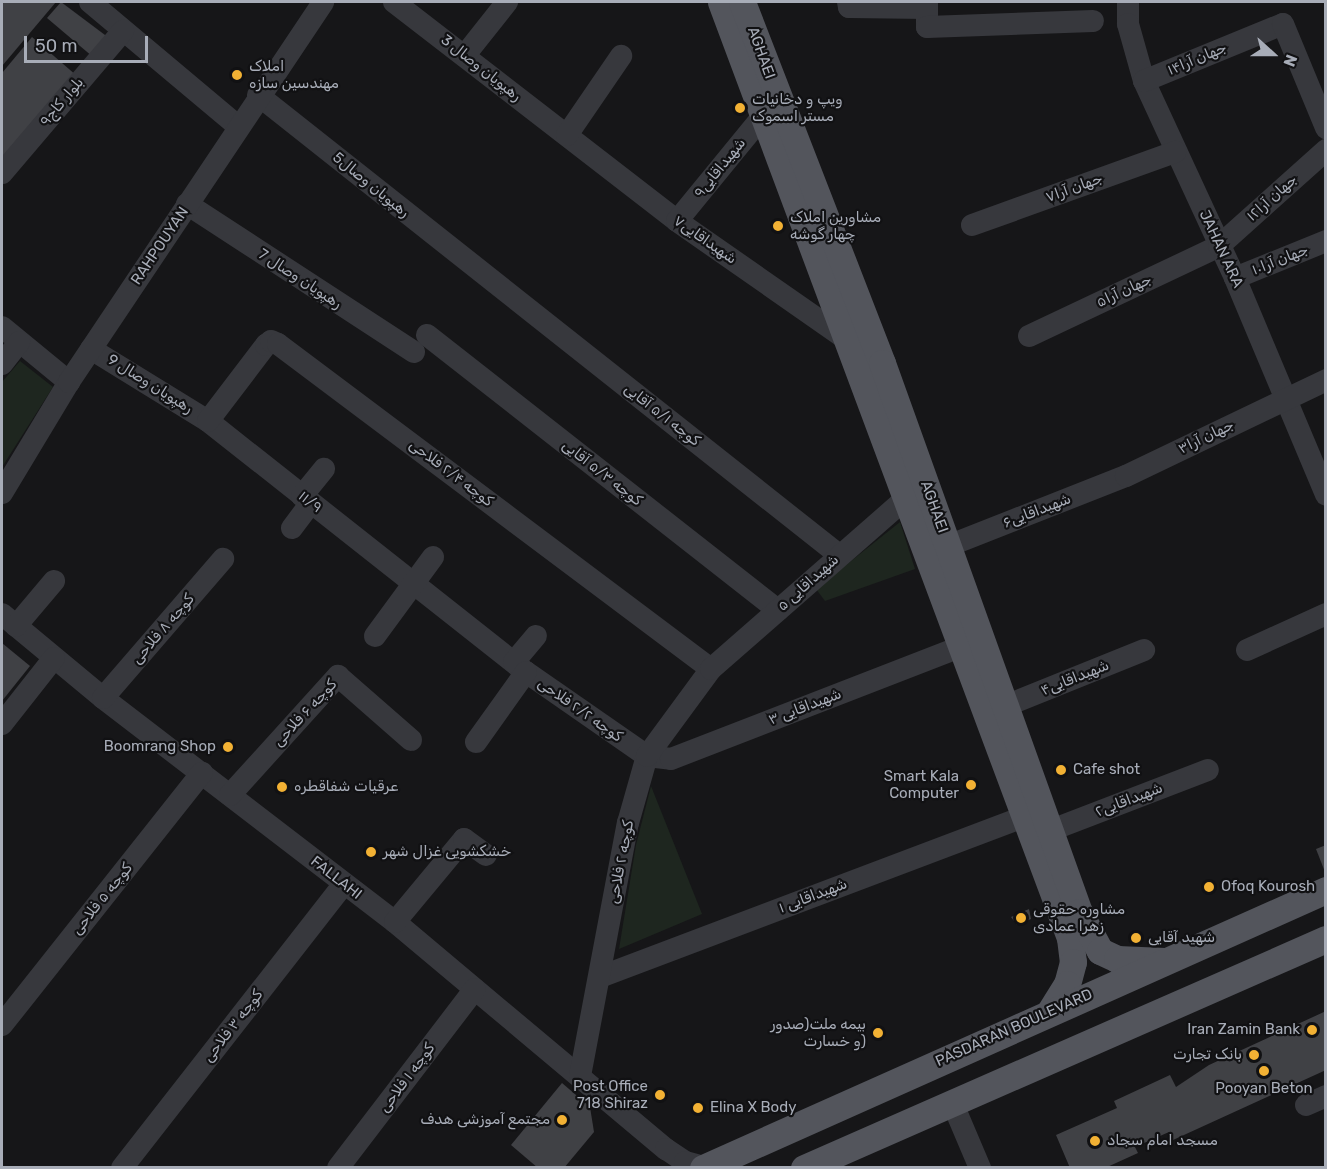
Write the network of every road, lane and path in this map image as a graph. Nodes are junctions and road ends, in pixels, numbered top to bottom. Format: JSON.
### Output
{"nodes":[{"id":1,"x":90,"y":2,"type":"edge"},
{"id":2,"x":323,"y":2,"type":"edge"},
{"id":3,"x":394,"y":2,"type":"edge"},
{"id":4,"x":507,"y":2,"type":"edge"},
{"id":5,"x":721,"y":2,"type":"edge"},
{"id":6,"x":742,"y":2,"type":"edge"},
{"id":7,"x":848,"y":2,"type":"edge"},
{"id":8,"x":1128,"y":2,"type":"edge"},
{"id":9,"x":927,"y":5,"type":"edge"},
{"id":10,"x":1093,"y":21,"type":"dead end"},
{"id":11,"x":123,"y":31,"type":"junction"},
{"id":12,"x":465,"y":55,"type":"junction"},
{"id":13,"x":621,"y":56,"type":"dead end"},
{"id":14,"x":1144,"y":81,"type":"junction"},
{"id":15,"x":258,"y":95,"type":"junction"},
{"id":16,"x":763,"y":116,"type":"junction"},
{"id":17,"x":238,"y":126,"type":"junction"},
{"id":18,"x":1326,"y":128,"type":"edge"},
{"id":19,"x":567,"y":135,"type":"junction"},
{"id":20,"x":1326,"y":150,"type":"edge"},
{"id":21,"x":1175,"y":152,"type":"junction"},
{"id":22,"x":2,"y":174,"type":"edge"},
{"id":23,"x":187,"y":204,"type":"junction"},
{"id":24,"x":677,"y":221,"type":"junction"},
{"id":25,"x":972,"y":225,"type":"dead end"},
{"id":26,"x":1326,"y":241,"type":"edge"},
{"id":27,"x":1220,"y":246,"type":"junction"},
{"id":28,"x":484,"y":275,"type":"joint"},
{"id":29,"x":1235,"y":278,"type":"junction"},
{"id":30,"x":2,"y":327,"type":"edge"},
{"id":31,"x":1029,"y":336,"type":"dead end"},
{"id":32,"x":846,"y":339,"type":"junction"},
{"id":33,"x":19,"y":342,"type":"junction"},
{"id":34,"x":421,"y":344,"type":"joint"},
{"id":35,"x":91,"y":348,"type":"junction"},
{"id":36,"x":2,"y":364,"type":"edge"},
{"id":37,"x":1326,"y":380,"type":"edge"},
{"id":38,"x":69,"y":382,"type":"junction"},
{"id":39,"x":1286,"y":398,"type":"junction"},
{"id":40,"x":208,"y":421,"type":"junction"},
{"id":41,"x":324,"y":469,"type":"dead end"},
{"id":42,"x":1126,"y":476,"type":"joint"},
{"id":43,"x":2,"y":493,"type":"edge"},
{"id":44,"x":1326,"y":495,"type":"edge"},
{"id":45,"x":906,"y":498,"type":"junction"},
{"id":46,"x":307,"y":500,"type":"junction"},
{"id":47,"x":291,"y":528,"type":"dead end"},
{"id":48,"x":948,"y":546,"type":"junction"},
{"id":49,"x":839,"y":555,"type":"junction"},
{"id":50,"x":433,"y":557,"type":"dead end"},
{"id":51,"x":223,"y":559,"type":"dead end"},
{"id":52,"x":414,"y":580,"type":"junction"},
{"id":53,"x":54,"y":581,"type":"dead end"},
{"id":54,"x":778,"y":610,"type":"junction"},
{"id":55,"x":1326,"y":614,"type":"edge"},
{"id":56,"x":9,"y":620,"type":"edge"},
{"id":57,"x":375,"y":636,"type":"dead end"},
{"id":58,"x":536,"y":636,"type":"dead end"},
{"id":59,"x":962,"y":646,"type":"junction"},
{"id":60,"x":1144,"y":650,"type":"dead end"},
{"id":61,"x":1247,"y":650,"type":"dead end"},
{"id":62,"x":54,"y":658,"type":"junction"},
{"id":63,"x":520,"y":667,"type":"junction"},
{"id":64,"x":711,"y":669,"type":"junction"},
{"id":65,"x":103,"y":698,"type":"junction"},
{"id":66,"x":1005,"y":705,"type":"junction"},
{"id":67,"x":2,"y":724,"type":"edge"},
{"id":68,"x":411,"y":740,"type":"dead end"},
{"id":69,"x":476,"y":742,"type":"dead end"},
{"id":70,"x":647,"y":756,"type":"junction"},
{"id":71,"x":1208,"y":770,"type":"dead end"},
{"id":72,"x":202,"y":773,"type":"junction"},
{"id":73,"x":230,"y":795,"type":"junction"},
{"id":74,"x":1036,"y":828,"type":"junction"},
{"id":75,"x":486,"y":855,"type":"dead end"},
{"id":76,"x":345,"y":884,"type":"junction"},
{"id":77,"x":1326,"y":890,"type":"edge"},
{"id":78,"x":395,"y":922,"type":"junction"},
{"id":79,"x":1326,"y":939,"type":"edge"},
{"id":80,"x":1082,"y":947,"type":"junction"},
{"id":81,"x":1164,"y":961,"type":"junction"},
{"id":82,"x":600,"y":977,"type":"junction"},
{"id":83,"x":475,"y":988,"type":"junction"},
{"id":84,"x":1050,"y":1011,"type":"junction"},
{"id":85,"x":2,"y":1025,"type":"edge"},
{"id":86,"x":580,"y":1076,"type":"junction"},
{"id":87,"x":952,"y":1102,"type":"junction"},
{"id":88,"x":666,"y":1158,"type":"edge"},
{"id":89,"x":122,"y":1167,"type":"edge"},
{"id":90,"x":338,"y":1167,"type":"edge"},
{"id":91,"x":703,"y":1167,"type":"edge"},
{"id":92,"x":804,"y":1167,"type":"edge"},
{"id":93,"x":980,"y":1167,"type":"edge"}],
"edges":[{"from":1,"to":11,"type":"street"},
{"from":2,"to":15,"type":"street","name":"RAHPOUYAN"},
{"from":3,"to":12,"type":"street","name":"3 رهپویان وصال"},
{"from":4,"to":12,"type":"street"},
{"from":5,"to":16,"type":"main road","name":"AGHAEI"},
{"from":6,"to":48,"type":"main road","name":"AGHAEI"},
{"from":7,"to":9,"type":"street"},
{"from":8,"to":14,"type":"street","name":"JAHAN ARA"},
{"from":9,"to":10,"type":"street"},
{"from":11,"to":17,"type":"street"},
{"from":11,"to":22,"type":"street","name":"بلوار کاج۹"},
{"from":12,"to":19,"type":"street","name":"3 رهپویان وصال"},
{"from":13,"to":19,"type":"street"},
{"from":14,"to":18,"type":"street","name":"جهان آرا۱۴"},
{"from":14,"to":21,"type":"street","name":"JAHAN ARA"},
{"from":15,"to":17,"type":"street","name":"RAHPOUYAN"},
{"from":15,"to":28,"type":"street","name":"رهپویان وصال5"},
{"from":16,"to":24,"type":"street","name":"شهیداقایی۹"},
{"from":16,"to":32,"type":"main road","name":"AGHAEI"},
{"from":17,"to":23,"type":"street","name":"RAHPOUYAN"},
{"from":19,"to":24,"type":"street","name":"شهیداقایی۷"},
{"from":20,"to":27,"type":"street","name":"جهان آرا۱۲"},
{"from":21,"to":25,"type":"street","name":"جهان آرا۷"},
{"from":21,"to":27,"type":"street","name":"JAHAN ARA"},
{"from":23,"to":34,"type":"street","name":"7 رهپویان وصال"},
{"from":23,"to":35,"type":"street","name":"RAHPOUYAN"},
{"from":24,"to":32,"type":"street","name":"شهیداقایی۷"},
{"from":26,"to":29,"type":"street","name":"جهان آرا۱۰"},
{"from":27,"to":29,"type":"street","name":"JAHAN ARA"},
{"from":27,"to":31,"type":"street","name":"جهان آرا۵"},
{"from":28,"to":49,"type":"street","name":"کوچه ۵/۱ آقایی"},
{"from":29,"to":39,"type":"street","name":"JAHAN ARA"},
{"from":30,"to":33,"type":"street"},
{"from":32,"to":45,"type":"main road","name":"AGHAEI"},
{"from":33,"to":36,"type":"street"},
{"from":33,"to":38,"type":"street"},
{"from":34,"to":54,"type":"street","name":"کوچه ۵/۳ آقایی"},
{"from":35,"to":38,"type":"street","name":"RAHPOUYAN"},
{"from":35,"to":40,"type":"street","name":"9 رهپویان وصال"},
{"from":37,"to":39,"type":"street","name":"جهان آرا۳"},
{"from":38,"to":43,"type":"street","name":"RAHPOUYAN"},
{"from":39,"to":42,"type":"street","name":"جهان آرا۳"},
{"from":39,"to":44,"type":"street","name":"JAHAN ARA"},
{"from":40,"to":46,"type":"street","name":"۱۱/۹"},
{"from":40,"to":64,"type":"street","name":"کوچه ۲/۴ فلاحی"},
{"from":41,"to":46,"type":"street"},
{"from":42,"to":48,"type":"street","name":"شهیداقایی۶"},
{"from":45,"to":49,"type":"street","name":"۵ شهیداقایی"},
{"from":45,"to":59,"type":"main road","name":"AGHAEI"},
{"from":46,"to":47,"type":"street"},
{"from":46,"to":52,"type":"street","name":"۱۱/۹"},
{"from":48,"to":66,"type":"main road","name":"AGHAEI"},
{"from":49,"to":54,"type":"street","name":"۵ شهیداقایی"},
{"from":50,"to":52,"type":"street"},
{"from":51,"to":65,"type":"street","name":"کوچه ۸ فلاحی"},
{"from":52,"to":57,"type":"street"},
{"from":52,"to":63,"type":"street","name":"۱۱/۹"},
{"from":53,"to":56,"type":"street"},
{"from":54,"to":64,"type":"street","name":"۵ شهیداقایی"},
{"from":55,"to":61,"type":"street"},
{"from":56,"to":62,"type":"street","name":"FALLAHI"},
{"from":58,"to":63,"type":"street"},
{"from":59,"to":70,"type":"street","name":"۳ شهیداقایی"},
{"from":59,"to":74,"type":"main road","name":"AGHAEI"},
{"from":60,"to":66,"type":"street","name":"شهیداقایی۴"},
{"from":62,"to":65,"type":"street","name":"FALLAHI"},
{"from":62,"to":67,"type":"street"},
{"from":63,"to":69,"type":"street","name":"کوچه ۲/۲ فلاحی"},
{"from":63,"to":70,"type":"street","name":"کوچه ۲/۲ فلاحی"},
{"from":64,"to":70,"type":"street","name":"کوچه ۲ فلاحی"},
{"from":65,"to":72,"type":"street","name":"FALLAHI"},
{"from":66,"to":74,"type":"main road","name":"AGHAEI"},
{"from":68,"to":73,"type":"street","name":"کوچه ۶ فلاحی"},
{"from":70,"to":82,"type":"street","name":"کوچه ۲ فلاحی"},
{"from":71,"to":74,"type":"street","name":"شهیداقایی۲"},
{"from":72,"to":73,"type":"street","name":"FALLAHI"},
{"from":72,"to":85,"type":"street","name":"کوچه ۵ فلاحی"},
{"from":73,"to":76,"type":"street","name":"FALLAHI"},
{"from":74,"to":80,"type":"main road","name":"AGHAEI"},
{"from":74,"to":82,"type":"street","name":"۱ شهیداقایی"},
{"from":75,"to":78,"type":"street"},
{"from":76,"to":78,"type":"street","name":"FALLAHI"},
{"from":76,"to":89,"type":"street","name":"کوچه ۳ فلاحی"},
{"from":77,"to":81,"type":"main road","name":"PASDARAN BOULEVARD"},
{"from":78,"to":83,"type":"street","name":"FALLAHI"},
{"from":79,"to":87,"type":"main road"},
{"from":80,"to":81,"type":"main road"},
{"from":80,"to":84,"type":"main road","name":"AGHAEI"},
{"from":81,"to":84,"type":"main road","name":"PASDARAN BOULEVARD"},
{"from":82,"to":86,"type":"street","name":"کوچه ۲ فلاحی"},
{"from":83,"to":86,"type":"street","name":"FALLAHI"},
{"from":83,"to":90,"type":"street","name":"کوچه ۱ فلاحی"},
{"from":84,"to":91,"type":"main road","name":"PASDARAN BOULEVARD"},
{"from":86,"to":88,"type":"street","name":"FALLAHI"},
{"from":87,"to":92,"type":"main road"},
{"from":87,"to":93,"type":"street"},
{"from":88,"to":91,"type":"street","name":"FALLAHI"}]}
